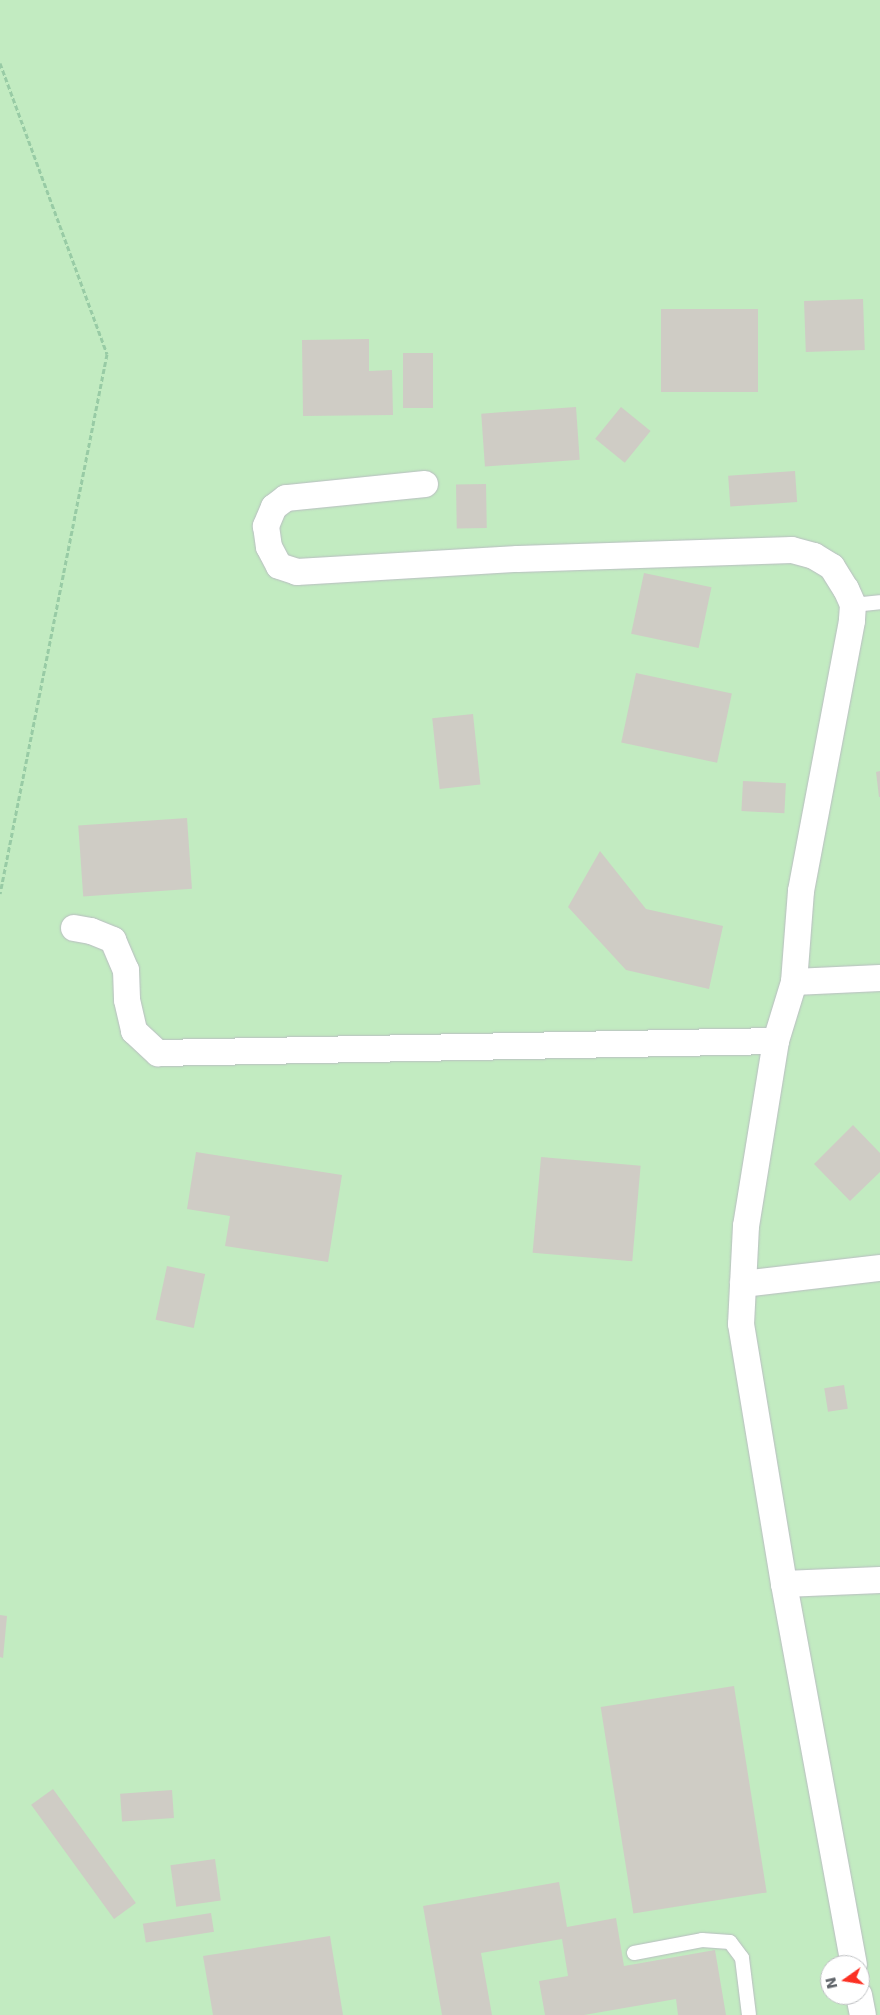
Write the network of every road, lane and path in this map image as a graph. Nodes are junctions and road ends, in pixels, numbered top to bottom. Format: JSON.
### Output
{"nodes":[{"id":1,"x":0,"y":62,"type":"edge"},
{"id":2,"x":425,"y":484,"type":"dead end"},
{"id":3,"x":880,"y":602,"type":"edge"},
{"id":4,"x":853,"y":605,"type":"junction"},
{"id":5,"x":0,"y":894,"type":"edge"},
{"id":6,"x":74,"y":928,"type":"dead end"},
{"id":7,"x":880,"y":978,"type":"edge"},
{"id":8,"x":794,"y":982,"type":"junction"},
{"id":9,"x":776,"y":1041,"type":"junction"},
{"id":10,"x":880,"y":1268,"type":"edge"},
{"id":11,"x":743,"y":1284,"type":"junction"},
{"id":12,"x":880,"y":1580,"type":"edge"},
{"id":13,"x":784,"y":1584,"type":"junction"},
{"id":14,"x":634,"y":1953,"type":"dead end"},
{"id":15,"x":852,"y":1955,"type":"edge"},
{"id":16,"x":750,"y":2015,"type":"edge"}],
"edges":[{"from":1,"to":5,"type":"path"},
{"from":2,"to":4,"type":"street"},
{"from":3,"to":4,"type":"lane"},
{"from":4,"to":8,"type":"street"},
{"from":6,"to":9,"type":"street"},
{"from":7,"to":8,"type":"street"},
{"from":8,"to":9,"type":"street"},
{"from":9,"to":11,"type":"street"},
{"from":10,"to":11,"type":"street"},
{"from":11,"to":13,"type":"street"},
{"from":12,"to":13,"type":"street"},
{"from":13,"to":15,"type":"street"},
{"from":14,"to":16,"type":"lane"}]}
